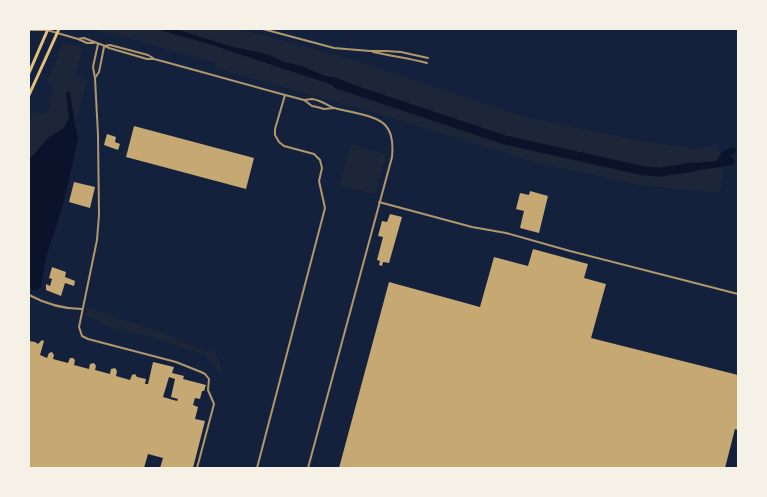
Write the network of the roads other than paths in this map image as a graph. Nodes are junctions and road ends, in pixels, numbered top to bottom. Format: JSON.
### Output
{"nodes":[{"id":1,"x":47,"y":29,"type":"edge"},
{"id":2,"x":59,"y":29,"type":"edge"},
{"id":3,"x":263,"y":29,"type":"edge"},
{"id":4,"x":29,"y":30,"type":"edge"},
{"id":5,"x":96,"y":43,"type":"junction"},
{"id":6,"x":105,"y":46,"type":"junction"},
{"id":7,"x":370,"y":52,"type":"junction"},
{"id":8,"x":428,"y":58,"type":"dead end"},
{"id":9,"x":427,"y":63,"type":"dead end"},
{"id":10,"x":29,"y":73,"type":"edge"},
{"id":11,"x":95,"y":78,"type":"junction"},
{"id":12,"x":29,"y":95,"type":"edge"},
{"id":13,"x":285,"y":95,"type":"junction"},
{"id":14,"x":304,"y":100,"type":"junction"},
{"id":15,"x":335,"y":108,"type":"junction"},
{"id":16,"x":379,"y":202,"type":"junction"},
{"id":17,"x":738,"y":294,"type":"edge"},
{"id":18,"x":29,"y":295,"type":"edge"},
{"id":19,"x":82,"y":309,"type":"junction"},
{"id":20,"x":197,"y":468,"type":"edge"},
{"id":21,"x":256,"y":468,"type":"edge"},
{"id":22,"x":308,"y":468,"type":"edge"}],
"edges":[{"from":1,"to":4,"type":"street"},
{"from":1,"to":5,"type":"street"},
{"from":1,"to":10,"type":"highway"},
{"from":2,"to":12,"type":"highway"},
{"from":3,"to":7,"type":"street"},
{"from":5,"to":6,"type":"street"},
{"from":5,"to":11,"type":"street"},
{"from":6,"to":11,"type":"street"},
{"from":6,"to":13,"type":"street"},
{"from":7,"to":8,"type":"street"},
{"from":7,"to":9,"type":"street"},
{"from":11,"to":19,"type":"street"},
{"from":13,"to":14,"type":"street"},
{"from":13,"to":21,"type":"street"},
{"from":14,"to":15,"type":"street"},
{"from":14,"to":15,"type":"street"},
{"from":15,"to":16,"type":"street"},
{"from":16,"to":17,"type":"street"},
{"from":16,"to":22,"type":"street"},
{"from":18,"to":19,"type":"street"},
{"from":19,"to":20,"type":"street"}]}
